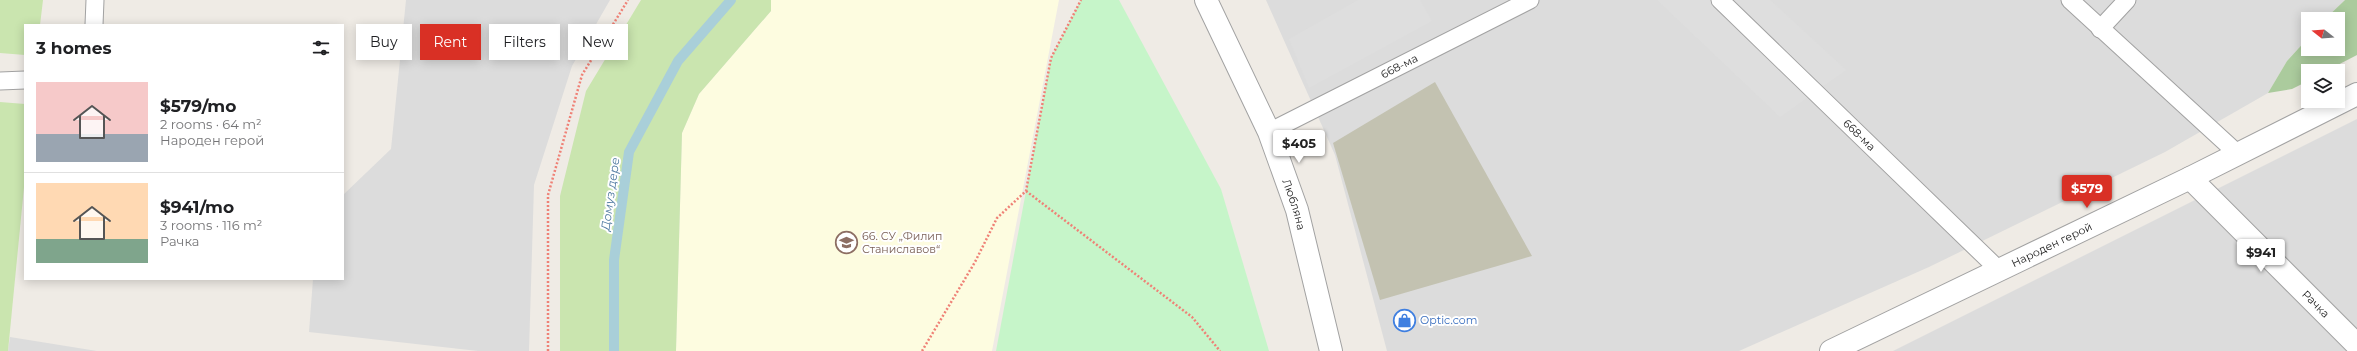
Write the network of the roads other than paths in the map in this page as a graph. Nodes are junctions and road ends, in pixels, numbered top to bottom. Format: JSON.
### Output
{"nodes":[{"id":1,"x":96,"y":0,"type":"edge"},
{"id":2,"x":1206,"y":0,"type":"edge"},
{"id":3,"x":1530,"y":0,"type":"edge"},
{"id":4,"x":1720,"y":0,"type":"edge"},
{"id":5,"x":2070,"y":0,"type":"edge"},
{"id":6,"x":2127,"y":0,"type":"edge"},
{"id":7,"x":94,"y":24,"type":"edge"},
{"id":8,"x":2100,"y":29,"type":"junction"},
{"id":9,"x":24,"y":80,"type":"edge"},
{"id":10,"x":0,"y":81,"type":"edge"},
{"id":11,"x":2353,"y":100,"type":"edge"},
{"id":12,"x":1269,"y":132,"type":"junction"},
{"id":13,"x":2238,"y":154,"type":"junction"},
{"id":14,"x":2190,"y":178,"type":"junction"},
{"id":15,"x":1999,"y":270,"type":"junction"},
{"id":16,"x":2357,"y":345,"type":"edge"},
{"id":17,"x":1331,"y":351,"type":"edge"},
{"id":18,"x":1831,"y":351,"type":"edge"}],
"edges":[{"from":1,"to":7,"type":"lane"},
{"from":2,"to":12,"type":"street","name":"Любляна"},
{"from":3,"to":12,"type":"lane","name":"668-ма"},
{"from":4,"to":15,"type":"lane","name":"668-ма"},
{"from":5,"to":8,"type":"lane"},
{"from":6,"to":8,"type":"lane"},
{"from":8,"to":13,"type":"lane"},
{"from":9,"to":10,"type":"lane"},
{"from":11,"to":13,"type":"street","name":"Народен герой"},
{"from":12,"to":17,"type":"street","name":"Любляна"},
{"from":13,"to":14,"type":"street","name":"Народен герой"},
{"from":14,"to":15,"type":"street","name":"Народен герой"},
{"from":14,"to":16,"type":"street","name":"Рачка"},
{"from":15,"to":18,"type":"street","name":"Народен герой"}]}
